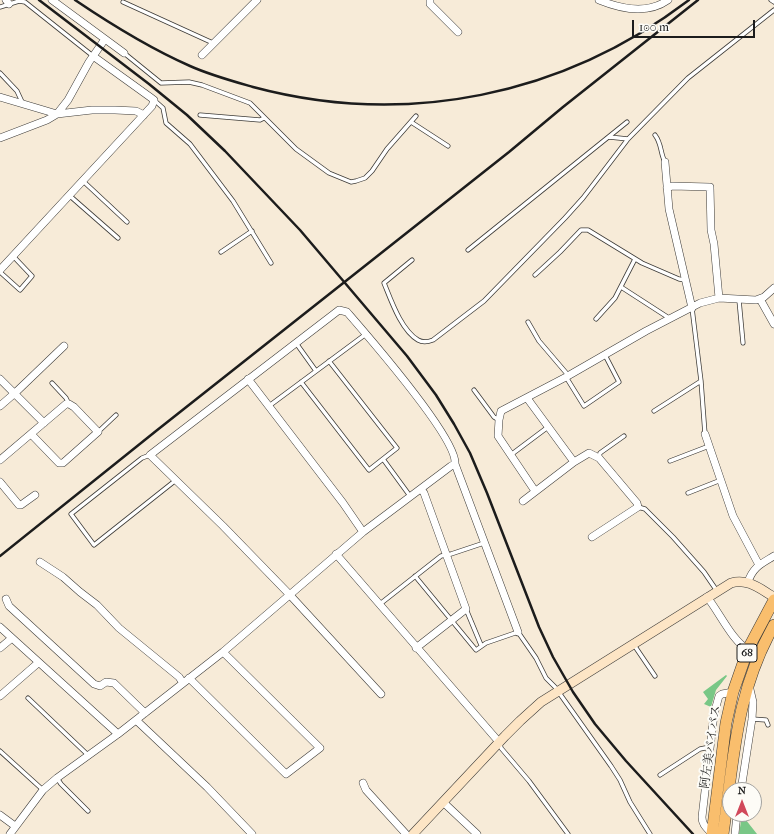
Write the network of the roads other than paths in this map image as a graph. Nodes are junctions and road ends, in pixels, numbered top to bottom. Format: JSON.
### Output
{"nodes":[{"id":1,"x":52,"y":0,"type":"edge"},
{"id":2,"x":257,"y":0,"type":"edge"},
{"id":3,"x":430,"y":0,"type":"edge"},
{"id":4,"x":599,"y":0,"type":"edge"},
{"id":5,"x":668,"y":0,"type":"edge"},
{"id":6,"x":771,"y":0,"type":"edge"},
{"id":7,"x":7,"y":2,"type":"edge"},
{"id":8,"x":123,"y":2,"type":"dead end"},
{"id":9,"x":774,"y":2,"type":"edge"},
{"id":10,"x":0,"y":7,"type":"edge"},
{"id":11,"x":774,"y":10,"type":"edge"},
{"id":12,"x":458,"y":32,"type":"dead end"},
{"id":13,"x":105,"y":39,"type":"junction"},
{"id":14,"x":213,"y":44,"type":"junction"},
{"id":15,"x":124,"y":53,"type":"joint"},
{"id":16,"x":202,"y":55,"type":"dead end"},
{"id":17,"x":93,"y":56,"type":"junction"},
{"id":18,"x":0,"y":73,"type":"edge"},
{"id":19,"x":0,"y":97,"type":"edge"},
{"id":20,"x":154,"y":100,"type":"junction"},
{"id":21,"x":23,"y":104,"type":"junction"},
{"id":22,"x":57,"y":114,"type":"junction"},
{"id":23,"x":144,"y":115,"type":"junction"},
{"id":24,"x":200,"y":115,"type":"dead end"},
{"id":25,"x":416,"y":116,"type":"dead end"},
{"id":26,"x":264,"y":118,"type":"junction"},
{"id":27,"x":411,"y":122,"type":"junction"},
{"id":28,"x":627,"y":122,"type":"dead end"},
{"id":29,"x":655,"y":135,"type":"dead end"},
{"id":30,"x":609,"y":137,"type":"junction"},
{"id":31,"x":0,"y":138,"type":"edge"},
{"id":32,"x":628,"y":139,"type":"junction"},
{"id":33,"x":448,"y":146,"type":"dead end"},
{"id":34,"x":665,"y":162,"type":"joint"},
{"id":35,"x":83,"y":181,"type":"junction"},
{"id":36,"x":667,"y":188,"type":"junction"},
{"id":37,"x":70,"y":196,"type":"junction"},
{"id":38,"x":127,"y":222,"type":"dead end"},
{"id":39,"x":252,"y":231,"type":"junction"},
{"id":40,"x":118,"y":238,"type":"dead end"},
{"id":41,"x":468,"y":250,"type":"dead end"},
{"id":42,"x":220,"y":252,"type":"dead end"},
{"id":43,"x":13,"y":256,"type":"junction"},
{"id":44,"x":635,"y":259,"type":"junction"},
{"id":45,"x":412,"y":260,"type":"dead end"},
{"id":46,"x":271,"y":263,"type":"dead end"},
{"id":47,"x":0,"y":271,"type":"edge"},
{"id":48,"x":535,"y":275,"type":"dead end"},
{"id":49,"x":685,"y":280,"type":"junction"},
{"id":50,"x":620,"y":287,"type":"junction"},
{"id":51,"x":774,"y":288,"type":"edge"},
{"id":52,"x":719,"y":298,"type":"junction"},
{"id":53,"x":760,"y":299,"type":"junction"},
{"id":54,"x":739,"y":300,"type":"junction"},
{"id":55,"x":692,"y":308,"type":"junction"},
{"id":56,"x":596,"y":318,"type":"dead end"},
{"id":57,"x":670,"y":319,"type":"junction"},
{"id":58,"x":528,"y":322,"type":"dead end"},
{"id":59,"x":774,"y":324,"type":"edge"},
{"id":60,"x":366,"y":334,"type":"junction"},
{"id":61,"x":296,"y":343,"type":"junction"},
{"id":62,"x":743,"y":343,"type":"dead end"},
{"id":63,"x":64,"y":346,"type":"dead end"},
{"id":64,"x":605,"y":355,"type":"junction"},
{"id":65,"x":329,"y":361,"type":"junction"},
{"id":66,"x":316,"y":371,"type":"junction"},
{"id":67,"x":567,"y":376,"type":"junction"},
{"id":68,"x":0,"y":379,"type":"edge"},
{"id":69,"x":248,"y":379,"type":"junction"},
{"id":70,"x":701,"y":381,"type":"junction"},
{"id":71,"x":301,"y":382,"type":"junction"},
{"id":72,"x":52,"y":383,"type":"dead end"},
{"id":73,"x":474,"y":390,"type":"dead end"},
{"id":74,"x":15,"y":393,"type":"junction"},
{"id":75,"x":527,"y":398,"type":"junction"},
{"id":76,"x":69,"y":404,"type":"junction"},
{"id":77,"x":0,"y":406,"type":"edge"},
{"id":78,"x":268,"y":406,"type":"junction"},
{"id":79,"x":654,"y":411,"type":"dead end"},
{"id":80,"x":116,"y":415,"type":"dead end"},
{"id":81,"x":499,"y":420,"type":"junction"},
{"id":82,"x":44,"y":423,"type":"junction"},
{"id":83,"x":548,"y":427,"type":"junction"},
{"id":84,"x":98,"y":432,"type":"junction"},
{"id":85,"x":31,"y":434,"type":"junction"},
{"id":86,"x":706,"y":434,"type":"joint"},
{"id":87,"x":624,"y":436,"type":"dead end"},
{"id":88,"x":709,"y":446,"type":"junction"},
{"id":89,"x":512,"y":454,"type":"junction"},
{"id":90,"x":150,"y":455,"type":"junction"},
{"id":91,"x":599,"y":458,"type":"junction"},
{"id":92,"x":383,"y":459,"type":"junction"},
{"id":93,"x":0,"y":460,"type":"edge"},
{"id":94,"x":670,"y":461,"type":"dead end"},
{"id":95,"x":574,"y":462,"type":"junction"},
{"id":96,"x":455,"y":464,"type":"junction"},
{"id":97,"x":176,"y":480,"type":"junction"},
{"id":98,"x":721,"y":480,"type":"junction"},
{"id":99,"x":0,"y":482,"type":"edge"},
{"id":100,"x":420,"y":489,"type":"junction"},
{"id":101,"x":535,"y":491,"type":"junction"},
{"id":102,"x":688,"y":492,"type":"dead end"},
{"id":103,"x":35,"y":495,"type":"dead end"},
{"id":104,"x":410,"y":496,"type":"junction"},
{"id":105,"x":523,"y":501,"type":"dead end"},
{"id":106,"x":638,"y":507,"type":"junction"},
{"id":107,"x":363,"y":532,"type":"junction"},
{"id":108,"x":592,"y":537,"type":"dead end"},
{"id":109,"x":484,"y":542,"type":"junction"},
{"id":110,"x":336,"y":554,"type":"junction"},
{"id":111,"x":447,"y":555,"type":"junction"},
{"id":112,"x":774,"y":556,"type":"edge"},
{"id":113,"x":40,"y":562,"type":"dead end"},
{"id":114,"x":759,"y":565,"type":"junction"},
{"id":115,"x":414,"y":576,"type":"junction"},
{"id":116,"x":748,"y":582,"type":"junction"},
{"id":117,"x":717,"y":591,"type":"junction"},
{"id":118,"x":289,"y":594,"type":"junction"},
{"id":119,"x":707,"y":597,"type":"junction"},
{"id":120,"x":774,"y":597,"type":"edge"},
{"id":121,"x":6,"y":599,"type":"dead end"},
{"id":122,"x":774,"y":600,"type":"edge"},
{"id":123,"x":379,"y":604,"type":"junction"},
{"id":124,"x":466,"y":609,"type":"junction"},
{"id":125,"x":452,"y":620,"type":"junction"},
{"id":126,"x":774,"y":625,"type":"edge"},
{"id":127,"x":0,"y":627,"type":"edge"},
{"id":128,"x":518,"y":632,"type":"junction"},
{"id":129,"x":12,"y":638,"type":"junction"},
{"id":130,"x":633,"y":644,"type":"junction"},
{"id":131,"x":481,"y":645,"type":"junction"},
{"id":132,"x":0,"y":648,"type":"edge"},
{"id":133,"x":416,"y":648,"type":"junction"},
{"id":134,"x":748,"y":649,"type":"junction"},
{"id":135,"x":223,"y":652,"type":"junction"},
{"id":136,"x":38,"y":662,"type":"junction"},
{"id":137,"x":655,"y":676,"type":"dead end"},
{"id":138,"x":186,"y":680,"type":"junction"},
{"id":139,"x":748,"y":683,"type":"junction"},
{"id":140,"x":558,"y":691,"type":"junction"},
{"id":141,"x":733,"y":692,"type":"junction"},
{"id":142,"x":381,"y":694,"type":"dead end"},
{"id":143,"x":0,"y":696,"type":"edge"},
{"id":144,"x":28,"y":698,"type":"dead end"},
{"id":145,"x":145,"y":713,"type":"junction"},
{"id":146,"x":752,"y":719,"type":"junction"},
{"id":147,"x":136,"y":720,"type":"junction"},
{"id":148,"x":768,"y":725,"type":"dead end"},
{"id":149,"x":118,"y":734,"type":"junction"},
{"id":150,"x":500,"y":742,"type":"junction"},
{"id":151,"x":710,"y":746,"type":"junction"},
{"id":152,"x":0,"y":751,"type":"edge"},
{"id":153,"x":89,"y":756,"type":"junction"},
{"id":154,"x":660,"y":775,"type":"dead end"},
{"id":155,"x":57,"y":778,"type":"junction"},
{"id":156,"x":742,"y":782,"type":"edge"},
{"id":157,"x":363,"y":783,"type":"dead end"},
{"id":158,"x":43,"y":790,"type":"junction"},
{"id":159,"x":443,"y":802,"type":"junction"},
{"id":160,"x":88,"y":811,"type":"dead end"},
{"id":161,"x":0,"y":815,"type":"edge"},
{"id":162,"x":737,"y":822,"type":"edge"},
{"id":163,"x":15,"y":826,"type":"junction"},
{"id":164,"x":10,"y":834,"type":"edge"},
{"id":165,"x":252,"y":834,"type":"edge"},
{"id":166,"x":406,"y":834,"type":"edge"},
{"id":167,"x":414,"y":834,"type":"edge"},
{"id":168,"x":477,"y":834,"type":"edge"},
{"id":169,"x":568,"y":834,"type":"edge"},
{"id":170,"x":650,"y":834,"type":"edge"},
{"id":171,"x":712,"y":834,"type":"edge"},
{"id":172,"x":723,"y":834,"type":"edge"},
{"id":173,"x":735,"y":834,"type":"edge"}],
"edges":[{"from":1,"to":13,"type":"street"},
{"from":2,"to":14,"type":"street"},
{"from":3,"to":12,"type":"street"},
{"from":4,"to":5,"type":"street"},
{"from":6,"to":9,"type":"lane"},
{"from":7,"to":10,"type":"lane"},
{"from":7,"to":17,"type":"lane"},
{"from":8,"to":14,"type":"lane"},
{"from":11,"to":32,"type":"lane"},
{"from":13,"to":15,"type":"street"},
{"from":13,"to":17,"type":"street"},
{"from":14,"to":16,"type":"street"},
{"from":15,"to":26,"type":"lane"},
{"from":17,"to":20,"type":"street"},
{"from":17,"to":22,"type":"street"},
{"from":18,"to":21,"type":"lane"},
{"from":19,"to":21,"type":"street"},
{"from":20,"to":23,"type":"street"},
{"from":20,"to":39,"type":"lane"},
{"from":21,"to":22,"type":"street"},
{"from":22,"to":23,"type":"street"},
{"from":22,"to":31,"type":"street"},
{"from":23,"to":35,"type":"street"},
{"from":24,"to":26,"type":"lane"},
{"from":25,"to":27,"type":"lane"},
{"from":26,"to":27,"type":"lane"},
{"from":27,"to":33,"type":"lane"},
{"from":28,"to":30,"type":"lane"},
{"from":29,"to":34,"type":"lane"},
{"from":30,"to":32,"type":"lane"},
{"from":30,"to":41,"type":"lane"},
{"from":32,"to":45,"type":"lane"},
{"from":34,"to":36,"type":"street"},
{"from":35,"to":37,"type":"street"},
{"from":35,"to":38,"type":"lane"},
{"from":36,"to":49,"type":"street"},
{"from":36,"to":52,"type":"street"},
{"from":37,"to":40,"type":"lane"},
{"from":37,"to":43,"type":"street"},
{"from":39,"to":42,"type":"lane"},
{"from":39,"to":46,"type":"lane"},
{"from":43,"to":47,"type":"street"},
{"from":43,"to":47,"type":"lane"},
{"from":44,"to":48,"type":"lane"},
{"from":44,"to":49,"type":"lane"},
{"from":44,"to":50,"type":"lane"},
{"from":49,"to":55,"type":"street"},
{"from":50,"to":56,"type":"lane"},
{"from":50,"to":57,"type":"lane"},
{"from":51,"to":53,"type":"street"},
{"from":52,"to":54,"type":"street"},
{"from":52,"to":55,"type":"street"},
{"from":53,"to":54,"type":"street"},
{"from":53,"to":59,"type":"street"},
{"from":54,"to":62,"type":"lane"},
{"from":55,"to":57,"type":"street"},
{"from":55,"to":70,"type":"lane"},
{"from":57,"to":64,"type":"street"},
{"from":58,"to":67,"type":"lane"},
{"from":60,"to":61,"type":"street"},
{"from":60,"to":65,"type":"lane"},
{"from":60,"to":96,"type":"street"},
{"from":61,"to":66,"type":"lane"},
{"from":61,"to":69,"type":"street"},
{"from":63,"to":74,"type":"street"},
{"from":64,"to":67,"type":"street"},
{"from":64,"to":67,"type":"lane"},
{"from":65,"to":66,"type":"lane"},
{"from":65,"to":92,"type":"lane"},
{"from":66,"to":71,"type":"lane"},
{"from":67,"to":75,"type":"street"},
{"from":68,"to":74,"type":"street"},
{"from":69,"to":78,"type":"street"},
{"from":69,"to":90,"type":"street"},
{"from":70,"to":79,"type":"lane"},
{"from":70,"to":86,"type":"lane"},
{"from":71,"to":78,"type":"lane"},
{"from":71,"to":92,"type":"lane"},
{"from":72,"to":76,"type":"lane"},
{"from":73,"to":81,"type":"lane"},
{"from":74,"to":77,"type":"street"},
{"from":74,"to":82,"type":"street"},
{"from":75,"to":81,"type":"street"},
{"from":75,"to":83,"type":"street"},
{"from":76,"to":82,"type":"street"},
{"from":76,"to":84,"type":"street"},
{"from":78,"to":107,"type":"street"},
{"from":80,"to":84,"type":"lane"},
{"from":81,"to":89,"type":"street"},
{"from":82,"to":85,"type":"street"},
{"from":83,"to":89,"type":"lane"},
{"from":83,"to":95,"type":"street"},
{"from":84,"to":85,"type":"street"},
{"from":85,"to":93,"type":"street"},
{"from":86,"to":88,"type":"street"},
{"from":87,"to":91,"type":"lane"},
{"from":88,"to":94,"type":"lane"},
{"from":88,"to":98,"type":"street"},
{"from":89,"to":101,"type":"street"},
{"from":90,"to":97,"type":"street"},
{"from":90,"to":97,"type":"lane"},
{"from":91,"to":95,"type":"street"},
{"from":91,"to":106,"type":"street"},
{"from":92,"to":104,"type":"lane"},
{"from":95,"to":101,"type":"street"},
{"from":96,"to":100,"type":"street"},
{"from":96,"to":109,"type":"street"},
{"from":97,"to":118,"type":"street"},
{"from":98,"to":102,"type":"lane"},
{"from":98,"to":114,"type":"street"},
{"from":99,"to":103,"type":"street"},
{"from":100,"to":104,"type":"street"},
{"from":100,"to":111,"type":"street"},
{"from":101,"to":105,"type":"street"},
{"from":104,"to":107,"type":"street"},
{"from":106,"to":108,"type":"street"},
{"from":106,"to":117,"type":"lane"},
{"from":107,"to":110,"type":"street"},
{"from":109,"to":111,"type":"lane"},
{"from":109,"to":128,"type":"street"},
{"from":110,"to":118,"type":"street"},
{"from":110,"to":123,"type":"street"},
{"from":111,"to":115,"type":"lane"},
{"from":111,"to":124,"type":"street"},
{"from":112,"to":114,"type":"street"},
{"from":113,"to":138,"type":"street"},
{"from":114,"to":116,"type":"street"},
{"from":115,"to":123,"type":"lane"},
{"from":115,"to":125,"type":"lane"},
{"from":116,"to":117,"type":"street"},
{"from":116,"to":120,"type":"street"},
{"from":117,"to":119,"type":"street"},
{"from":118,"to":135,"type":"street"},
{"from":118,"to":142,"type":"street"},
{"from":119,"to":130,"type":"street"},
{"from":119,"to":134,"type":"street"},
{"from":121,"to":145,"type":"street"},
{"from":122,"to":134,"type":"main road","name":"阿左美バイパス","number":"68"},
{"from":123,"to":133,"type":"street"},
{"from":124,"to":125,"type":"street"},
{"from":124,"to":131,"type":"lane"},
{"from":125,"to":131,"type":"lane"},
{"from":125,"to":133,"type":"street"},
{"from":126,"to":139,"type":"main road","name":"阿左美バイパス","number":"68"},
{"from":127,"to":129,"type":"street"},
{"from":128,"to":131,"type":"lane"},
{"from":128,"to":140,"type":"lane"},
{"from":129,"to":132,"type":"street"},
{"from":129,"to":136,"type":"street"},
{"from":130,"to":137,"type":"lane"},
{"from":130,"to":140,"type":"street"},
{"from":133,"to":150,"type":"street"},
{"from":134,"to":141,"type":"main road","name":"阿左美バイパス","number":"68"},
{"from":135,"to":138,"type":"street"},
{"from":135,"to":138,"type":"street"},
{"from":136,"to":143,"type":"street"},
{"from":136,"to":149,"type":"street"},
{"from":138,"to":145,"type":"street"},
{"from":139,"to":146,"type":"street"},
{"from":139,"to":172,"type":"main road","name":"阿左美バイパス","number":"68"},
{"from":140,"to":150,"type":"street"},
{"from":140,"to":170,"type":"lane"},
{"from":141,"to":151,"type":"street"},
{"from":141,"to":171,"type":"main road","name":"阿左美バイパス","number":"68"},
{"from":144,"to":153,"type":"lane"},
{"from":145,"to":147,"type":"street"},
{"from":146,"to":148,"type":"lane"},
{"from":146,"to":156,"type":"street"},
{"from":147,"to":149,"type":"street"},
{"from":147,"to":165,"type":"street"},
{"from":149,"to":153,"type":"street"},
{"from":150,"to":159,"type":"street"},
{"from":150,"to":169,"type":"lane"},
{"from":151,"to":154,"type":"lane"},
{"from":151,"to":171,"type":"street"},
{"from":152,"to":158,"type":"lane"},
{"from":153,"to":155,"type":"street"},
{"from":155,"to":158,"type":"street"},
{"from":155,"to":160,"type":"lane"},
{"from":157,"to":166,"type":"street"},
{"from":158,"to":163,"type":"street"},
{"from":159,"to":167,"type":"street"},
{"from":159,"to":168,"type":"street"},
{"from":161,"to":163,"type":"street"},
{"from":162,"to":173,"type":"street"},
{"from":163,"to":164,"type":"street"}]}
